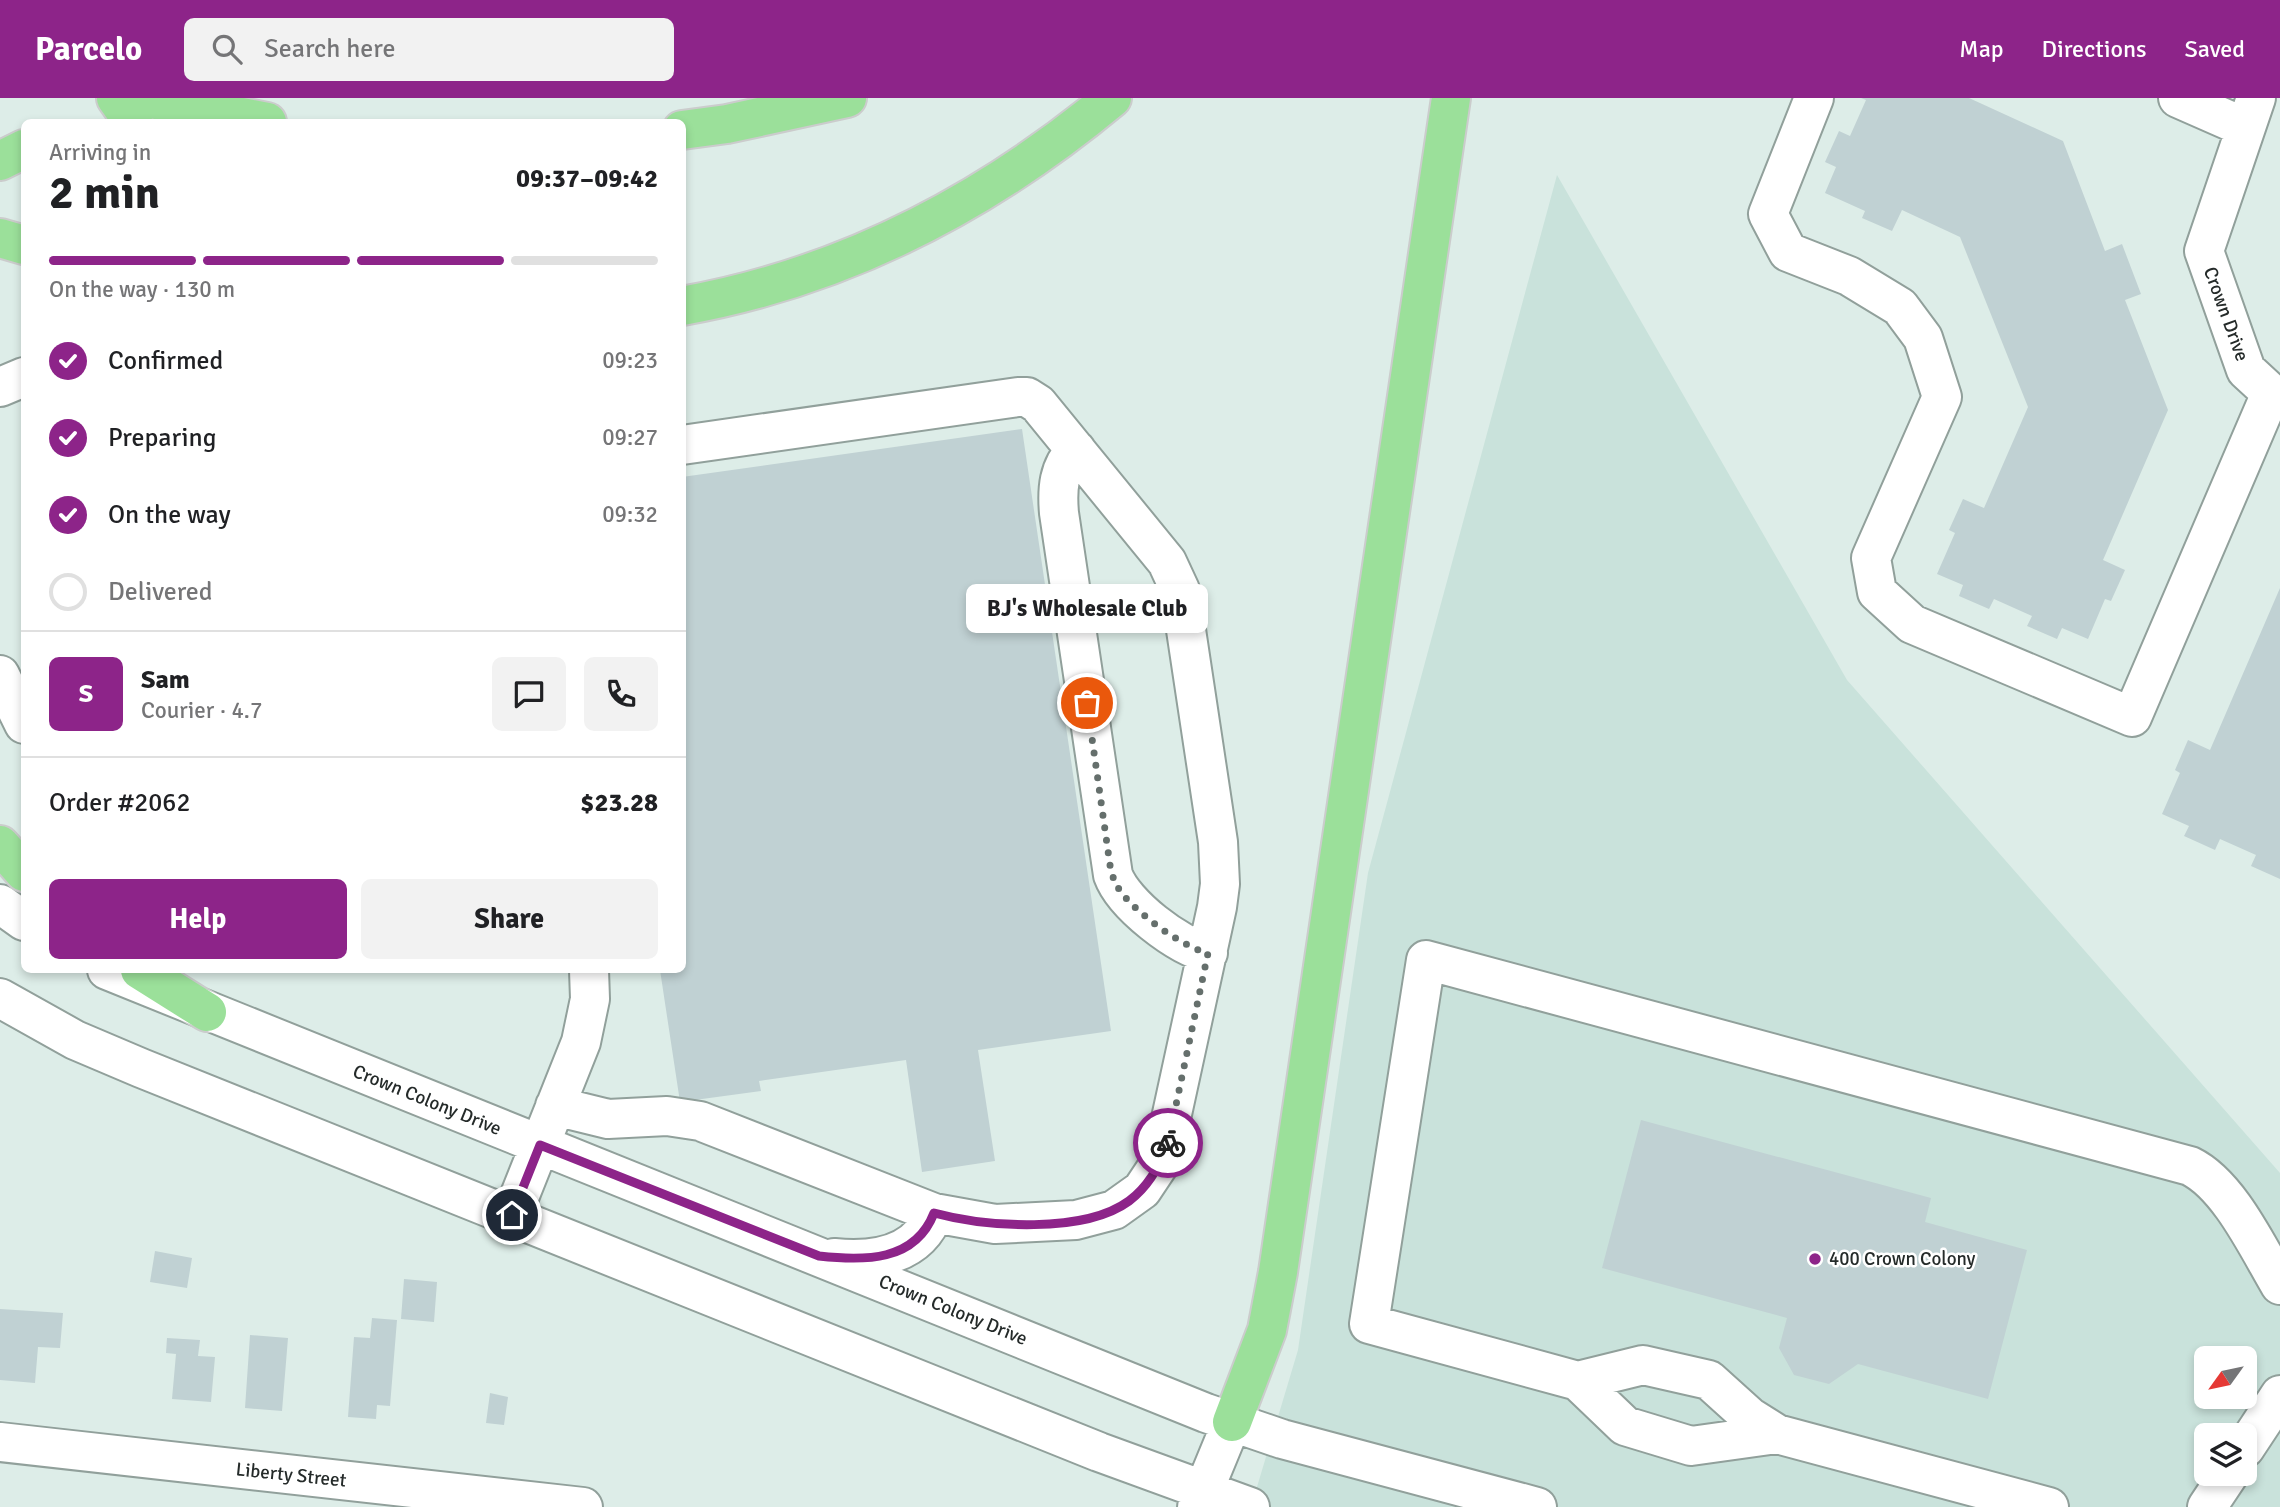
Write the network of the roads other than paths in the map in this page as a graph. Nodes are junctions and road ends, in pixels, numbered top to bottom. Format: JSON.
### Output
{"nodes":[{"id":1,"x":116,"y":98,"type":"edge"},
{"id":2,"x":146,"y":98,"type":"edge"},
{"id":3,"x":847,"y":98,"type":"edge"},
{"id":4,"x":1112,"y":98,"type":"edge"},
{"id":5,"x":1451,"y":98,"type":"edge"},
{"id":6,"x":1814,"y":98,"type":"edge"},
{"id":7,"x":2178,"y":98,"type":"edge"},
{"id":8,"x":2250,"y":112,"type":"edge"},
{"id":9,"x":131,"y":119,"type":"edge"},
{"id":10,"x":252,"y":119,"type":"edge"},
{"id":11,"x":686,"y":129,"type":"edge"},
{"id":12,"x":21,"y":150,"type":"edge"},
{"id":13,"x":0,"y":161,"type":"edge"},
{"id":14,"x":0,"y":238,"type":"edge"},
{"id":15,"x":21,"y":244,"type":"edge"},
{"id":16,"x":688,"y":304,"type":"edge"},
{"id":17,"x":21,"y":378,"type":"edge"},
{"id":18,"x":0,"y":387,"type":"edge"},
{"id":19,"x":2275,"y":395,"type":"edge"},
{"id":20,"x":686,"y":444,"type":"edge"},
{"id":21,"x":1076,"y":450,"type":"junction"},
{"id":22,"x":0,"y":675,"type":"edge"},
{"id":23,"x":21,"y":718,"type":"edge"},
{"id":24,"x":0,"y":845,"type":"edge"},
{"id":25,"x":21,"y":869,"type":"edge"},
{"id":26,"x":0,"y":904,"type":"edge"},
{"id":27,"x":21,"y":919,"type":"edge"},
{"id":28,"x":1208,"y":953,"type":"junction"},
{"id":29,"x":114,"y":973,"type":"edge"},
{"id":30,"x":145,"y":973,"type":"edge"},
{"id":31,"x":589,"y":973,"type":"edge"},
{"id":32,"x":0,"y":998,"type":"edge"},
{"id":33,"x":207,"y":1012,"type":"junction"},
{"id":34,"x":555,"y":1106,"type":"junction"},
{"id":35,"x":540,"y":1145,"type":"junction"},
{"id":36,"x":934,"y":1213,"type":"junction"},
{"id":37,"x":512,"y":1215,"type":"junction"},
{"id":38,"x":819,"y":1256,"type":"junction"},
{"id":39,"x":2280,"y":1285,"type":"edge"},
{"id":40,"x":1578,"y":1381,"type":"junction"},
{"id":41,"x":2280,"y":1395,"type":"edge"},
{"id":42,"x":1232,"y":1422,"type":"junction"},
{"id":43,"x":2257,"y":1430,"type":"edge"},
{"id":44,"x":1777,"y":1434,"type":"junction"},
{"id":45,"x":0,"y":1442,"type":"edge"},
{"id":46,"x":2221,"y":1486,"type":"edge"},
{"id":47,"x":1200,"y":1499,"type":"edge"},
{"id":48,"x":583,"y":1507,"type":"edge"},
{"id":49,"x":1250,"y":1507,"type":"edge"},
{"id":50,"x":1537,"y":1507,"type":"edge"},
{"id":51,"x":2049,"y":1507,"type":"edge"},
{"id":52,"x":2207,"y":1507,"type":"edge"}],
"edges":[{"from":1,"to":9,"type":"highway"},
{"from":2,"to":10,"type":"highway"},
{"from":3,"to":11,"type":"highway"},
{"from":4,"to":16,"type":"highway"},
{"from":5,"to":42,"type":"highway"},
{"from":6,"to":19,"type":"street"},
{"from":7,"to":8,"type":"street"},
{"from":8,"to":19,"type":"street","name":"Crown Drive"},
{"from":12,"to":13,"type":"highway"},
{"from":14,"to":15,"type":"highway"},
{"from":17,"to":18,"type":"street"},
{"from":20,"to":21,"type":"street"},
{"from":21,"to":28,"type":"street"},
{"from":21,"to":28,"type":"street"},
{"from":22,"to":23,"type":"street"},
{"from":24,"to":25,"type":"highway"},
{"from":26,"to":27,"type":"street"},
{"from":28,"to":36,"type":"street"},
{"from":29,"to":33,"type":"street","name":"Crown Colony Drive"},
{"from":30,"to":33,"type":"highway"},
{"from":31,"to":34,"type":"street"},
{"from":32,"to":37,"type":"street"},
{"from":33,"to":35,"type":"street","name":"Crown Colony Drive"},
{"from":34,"to":35,"type":"street"},
{"from":34,"to":36,"type":"street"},
{"from":35,"to":37,"type":"street"},
{"from":35,"to":38,"type":"street","name":"Crown Colony Drive"},
{"from":36,"to":38,"type":"street"},
{"from":37,"to":47,"type":"street"},
{"from":38,"to":42,"type":"street","name":"Crown Colony Drive"},
{"from":39,"to":40,"type":"street"},
{"from":40,"to":44,"type":"street"},
{"from":40,"to":44,"type":"street"},
{"from":41,"to":43,"type":"street"},
{"from":42,"to":47,"type":"street"},
{"from":42,"to":50,"type":"street","name":"Crown Colony Drive"},
{"from":44,"to":51,"type":"street"},
{"from":45,"to":48,"type":"street","name":"Liberty Street"},
{"from":46,"to":52,"type":"street"},
{"from":47,"to":49,"type":"street"}]}
